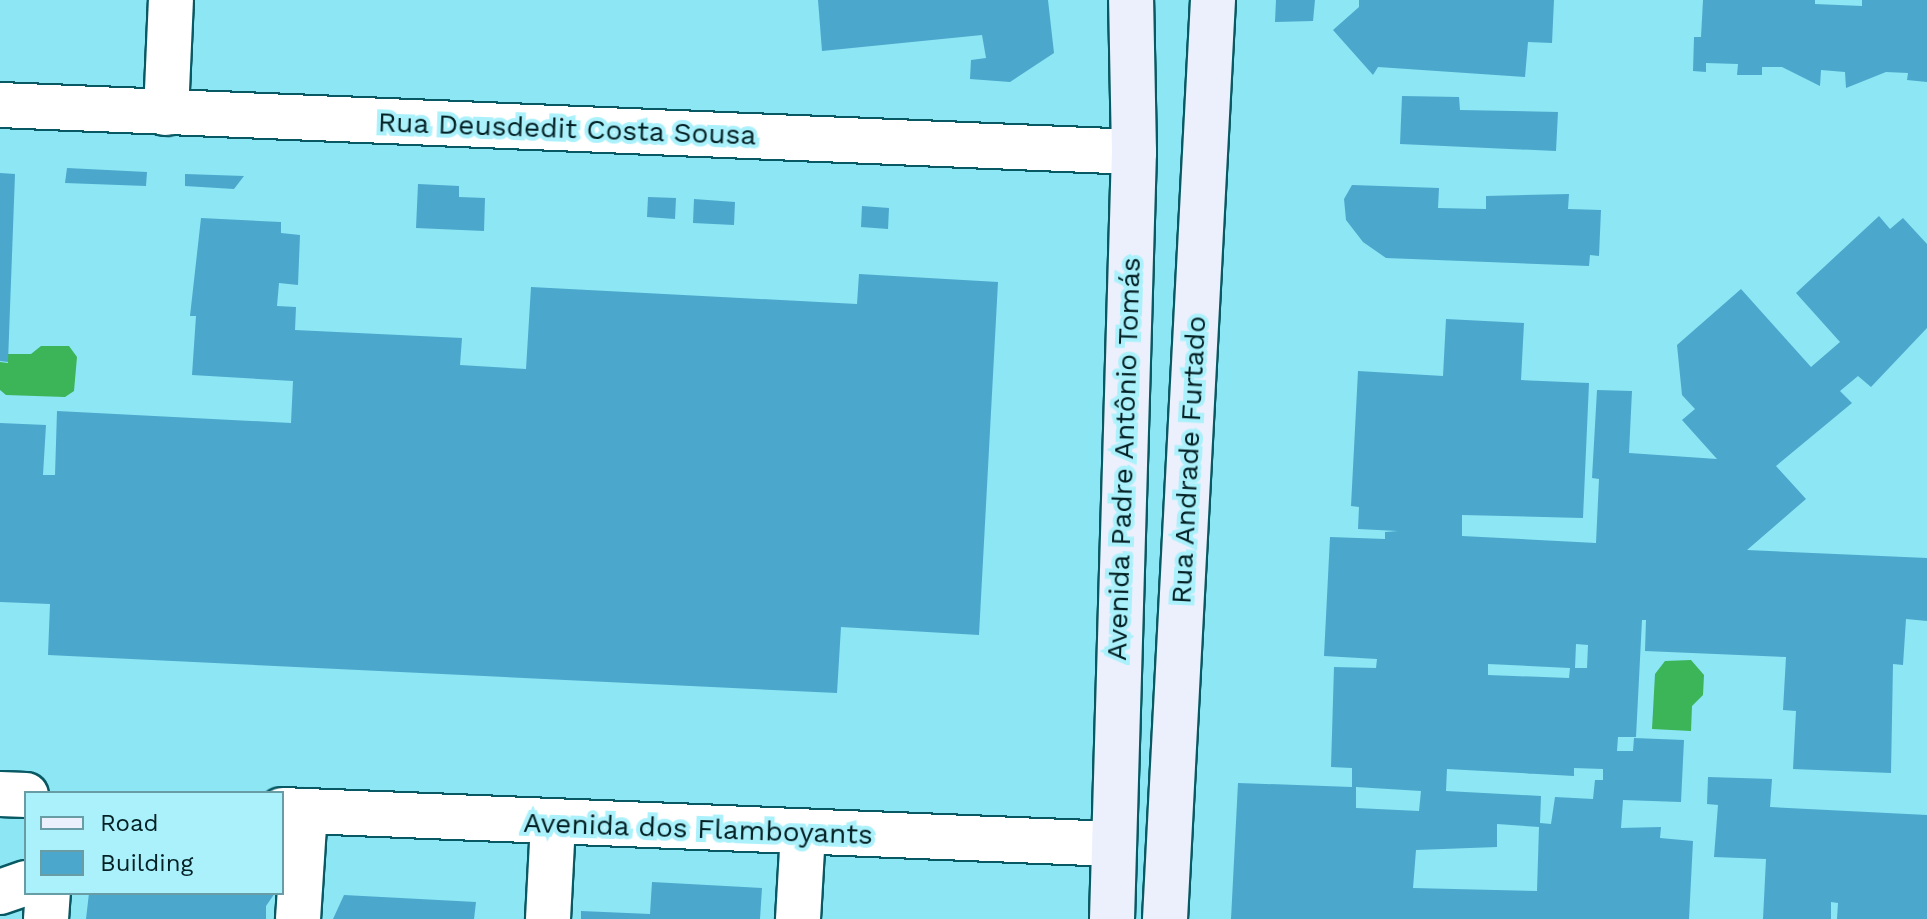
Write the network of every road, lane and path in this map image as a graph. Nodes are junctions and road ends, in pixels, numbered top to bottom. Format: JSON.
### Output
{"nodes":[{"id":1,"x":171,"y":0,"type":"edge"},
{"id":2,"x":1131,"y":0,"type":"edge"},
{"id":3,"x":1213,"y":0,"type":"edge"},
{"id":4,"x":0,"y":105,"type":"edge"},
{"id":5,"x":166,"y":113,"type":"junction"},
{"id":6,"x":1134,"y":152,"type":"junction"},
{"id":7,"x":0,"y":794,"type":"edge"},
{"id":8,"x":24,"y":795,"type":"edge"},
{"id":9,"x":293,"y":811,"type":"edge"},
{"id":10,"x":553,"y":825,"type":"junction"},
{"id":11,"x":803,"y":832,"type":"junction"},
{"id":12,"x":1113,"y":844,"type":"junction"},
{"id":13,"x":24,"y":884,"type":"edge"},
{"id":14,"x":0,"y":892,"type":"edge"},
{"id":15,"x":48,"y":895,"type":"edge"},
{"id":16,"x":46,"y":919,"type":"edge"},
{"id":17,"x":298,"y":919,"type":"edge"},
{"id":18,"x":548,"y":919,"type":"edge"},
{"id":19,"x":798,"y":919,"type":"edge"},
{"id":20,"x":1112,"y":919,"type":"edge"},
{"id":21,"x":1165,"y":919,"type":"edge"}],
"edges":[{"from":1,"to":5,"type":"street"},
{"from":2,"to":6,"type":"street","name":"Avenida Padre Antônio Tomás"},
{"from":3,"to":21,"type":"street","name":"Rua Andrade Furtado"},
{"from":4,"to":5,"type":"street","name":"Rua Deusdedit Costa Sousa"},
{"from":5,"to":6,"type":"street","name":"Rua Deusdedit Costa Sousa"},
{"from":6,"to":12,"type":"street","name":"Avenida Padre Antônio Tomás"},
{"from":7,"to":8,"type":"street"},
{"from":9,"to":10,"type":"street","name":"Avenida dos Flamboyants"},
{"from":9,"to":17,"type":"street"},
{"from":10,"to":11,"type":"street","name":"Avenida dos Flamboyants"},
{"from":10,"to":18,"type":"street"},
{"from":11,"to":12,"type":"street","name":"Avenida dos Flamboyants"},
{"from":11,"to":19,"type":"street"},
{"from":12,"to":20,"type":"street","name":"Avenida Padre Antônio Tomás"},
{"from":13,"to":14,"type":"street"},
{"from":15,"to":16,"type":"street"}]}
